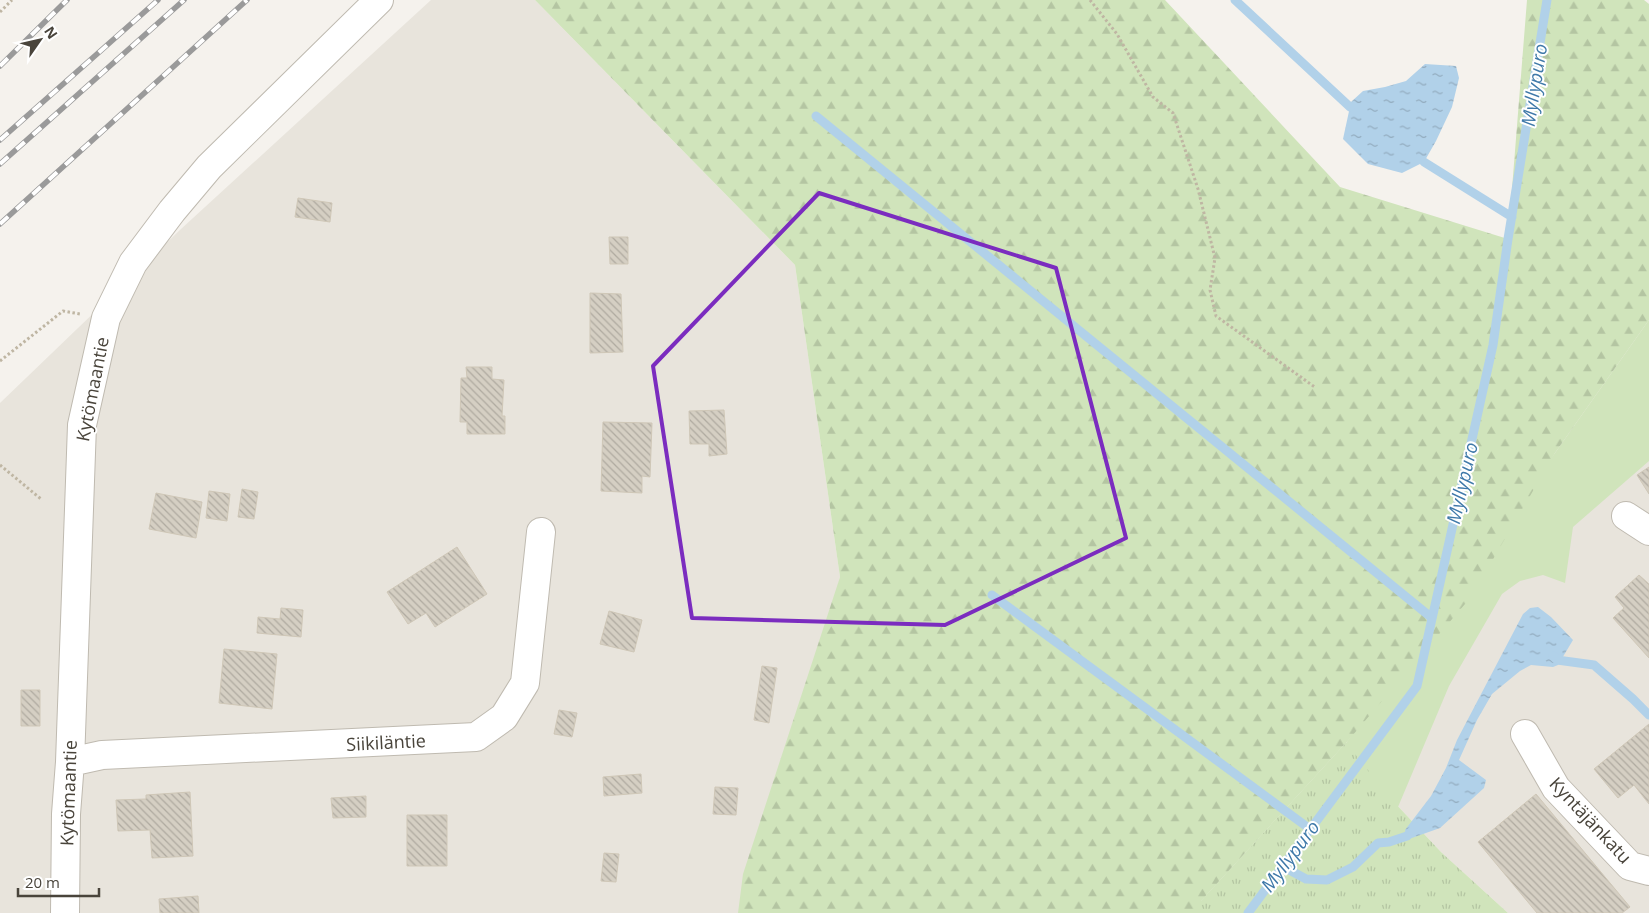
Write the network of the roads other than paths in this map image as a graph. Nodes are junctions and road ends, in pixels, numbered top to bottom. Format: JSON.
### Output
{"nodes":[{"id":1,"x":379,"y":0,"type":"edge"},
{"id":2,"x":1626,"y":516,"type":"dead end"},
{"id":3,"x":1649,"y":531,"type":"edge"},
{"id":4,"x":541,"y":532,"type":"dead end"},
{"id":5,"x":1525,"y":734,"type":"dead end"},
{"id":6,"x":70,"y":762,"type":"junction"},
{"id":7,"x":1649,"y":871,"type":"edge"},
{"id":8,"x":65,"y":913,"type":"edge"}],
"edges":[{"from":1,"to":6,"type":"street","name":"Kytömaantie"},
{"from":2,"to":3,"type":"street"},
{"from":4,"to":6,"type":"street","name":"Siikiläntie"},
{"from":5,"to":7,"type":"street","name":"Kyntäjänkatu"},
{"from":6,"to":8,"type":"street","name":"Kytömaantie"}]}
